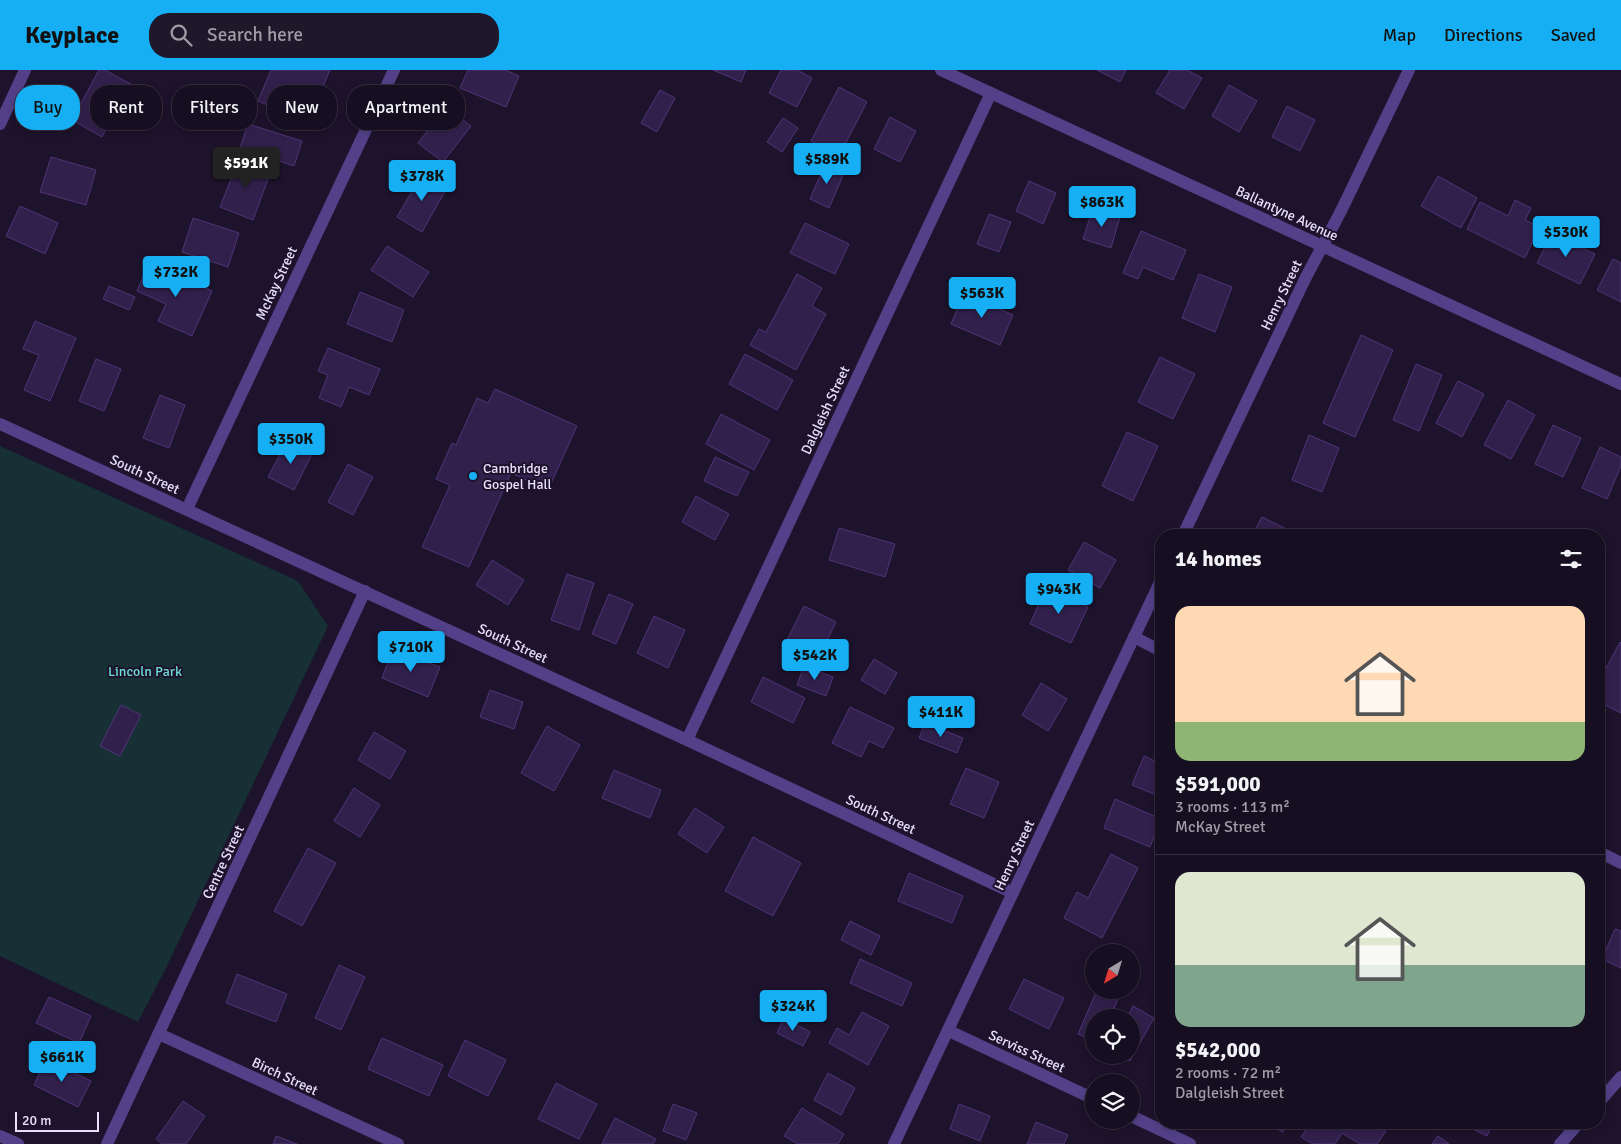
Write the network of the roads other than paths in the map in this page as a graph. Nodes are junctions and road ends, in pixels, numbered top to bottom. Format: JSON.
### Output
{"nodes":[{"id":1,"x":25,"y":70,"type":"edge"},
{"id":2,"x":394,"y":70,"type":"edge"},
{"id":3,"x":940,"y":70,"type":"edge"},
{"id":4,"x":1409,"y":70,"type":"edge"},
{"id":5,"x":991,"y":93,"type":"junction"},
{"id":6,"x":0,"y":124,"type":"edge"},
{"id":7,"x":1322,"y":246,"type":"junction"},
{"id":8,"x":1621,"y":384,"type":"edge"},
{"id":9,"x":0,"y":424,"type":"edge"},
{"id":10,"x":187,"y":509,"type":"junction"},
{"id":11,"x":1186,"y":529,"type":"edge"},
{"id":12,"x":364,"y":592,"type":"junction"},
{"id":13,"x":1155,"y":593,"type":"edge"},
{"id":14,"x":1134,"y":637,"type":"junction"},
{"id":15,"x":1155,"y":648,"type":"edge"},
{"id":16,"x":687,"y":740,"type":"junction"},
{"id":17,"x":1605,"y":855,"type":"edge"},
{"id":18,"x":1621,"y":863,"type":"edge"},
{"id":19,"x":1013,"y":893,"type":"junction"},
{"id":20,"x":949,"y":1031,"type":"junction"},
{"id":21,"x":160,"y":1034,"type":"junction"},
{"id":22,"x":1621,"y":1077,"type":"edge"},
{"id":23,"x":1085,"y":1095,"type":"edge"},
{"id":24,"x":1605,"y":1095,"type":"edge"},
{"id":25,"x":1140,"y":1120,"type":"edge"},
{"id":26,"x":1155,"y":1127,"type":"edge"},
{"id":27,"x":1158,"y":1129,"type":"edge"},
{"id":28,"x":1574,"y":1129,"type":"edge"},
{"id":29,"x":0,"y":1136,"type":"edge"},
{"id":30,"x":18,"y":1144,"type":"edge"},
{"id":31,"x":107,"y":1144,"type":"edge"},
{"id":32,"x":398,"y":1144,"type":"edge"},
{"id":33,"x":894,"y":1144,"type":"edge"},
{"id":34,"x":1190,"y":1144,"type":"edge"},
{"id":35,"x":1560,"y":1144,"type":"edge"}],
"edges":[{"from":1,"to":6,"type":"street"},
{"from":2,"to":10,"type":"street","name":"McKay Street"},
{"from":3,"to":5,"type":"street","name":"Ballantyne Avenue"},
{"from":4,"to":7,"type":"street","name":"Henry Street"},
{"from":5,"to":7,"type":"street","name":"Ballantyne Avenue"},
{"from":5,"to":16,"type":"street","name":"Dalgleish Street"},
{"from":7,"to":8,"type":"street","name":"Ballantyne Avenue"},
{"from":7,"to":11,"type":"street","name":"Henry Street"},
{"from":9,"to":10,"type":"street","name":"South Street"},
{"from":10,"to":12,"type":"street","name":"South Street"},
{"from":12,"to":16,"type":"street","name":"South Street"},
{"from":12,"to":21,"type":"street","name":"Centre Street"},
{"from":13,"to":14,"type":"street","name":"Henry Street"},
{"from":14,"to":15,"type":"street"},
{"from":14,"to":19,"type":"street","name":"Henry Street"},
{"from":16,"to":19,"type":"street","name":"South Street"},
{"from":17,"to":18,"type":"street"},
{"from":19,"to":20,"type":"street","name":"Henry Street"},
{"from":20,"to":23,"type":"street","name":"Serviss Street"},
{"from":20,"to":33,"type":"street","name":"Henry Street"},
{"from":21,"to":31,"type":"street","name":"Centre Street"},
{"from":21,"to":32,"type":"street","name":"Birch Street"},
{"from":22,"to":24,"type":"street"},
{"from":25,"to":26,"type":"street"},
{"from":27,"to":34,"type":"street"},
{"from":28,"to":35,"type":"street"},
{"from":29,"to":30,"type":"street"}]}
